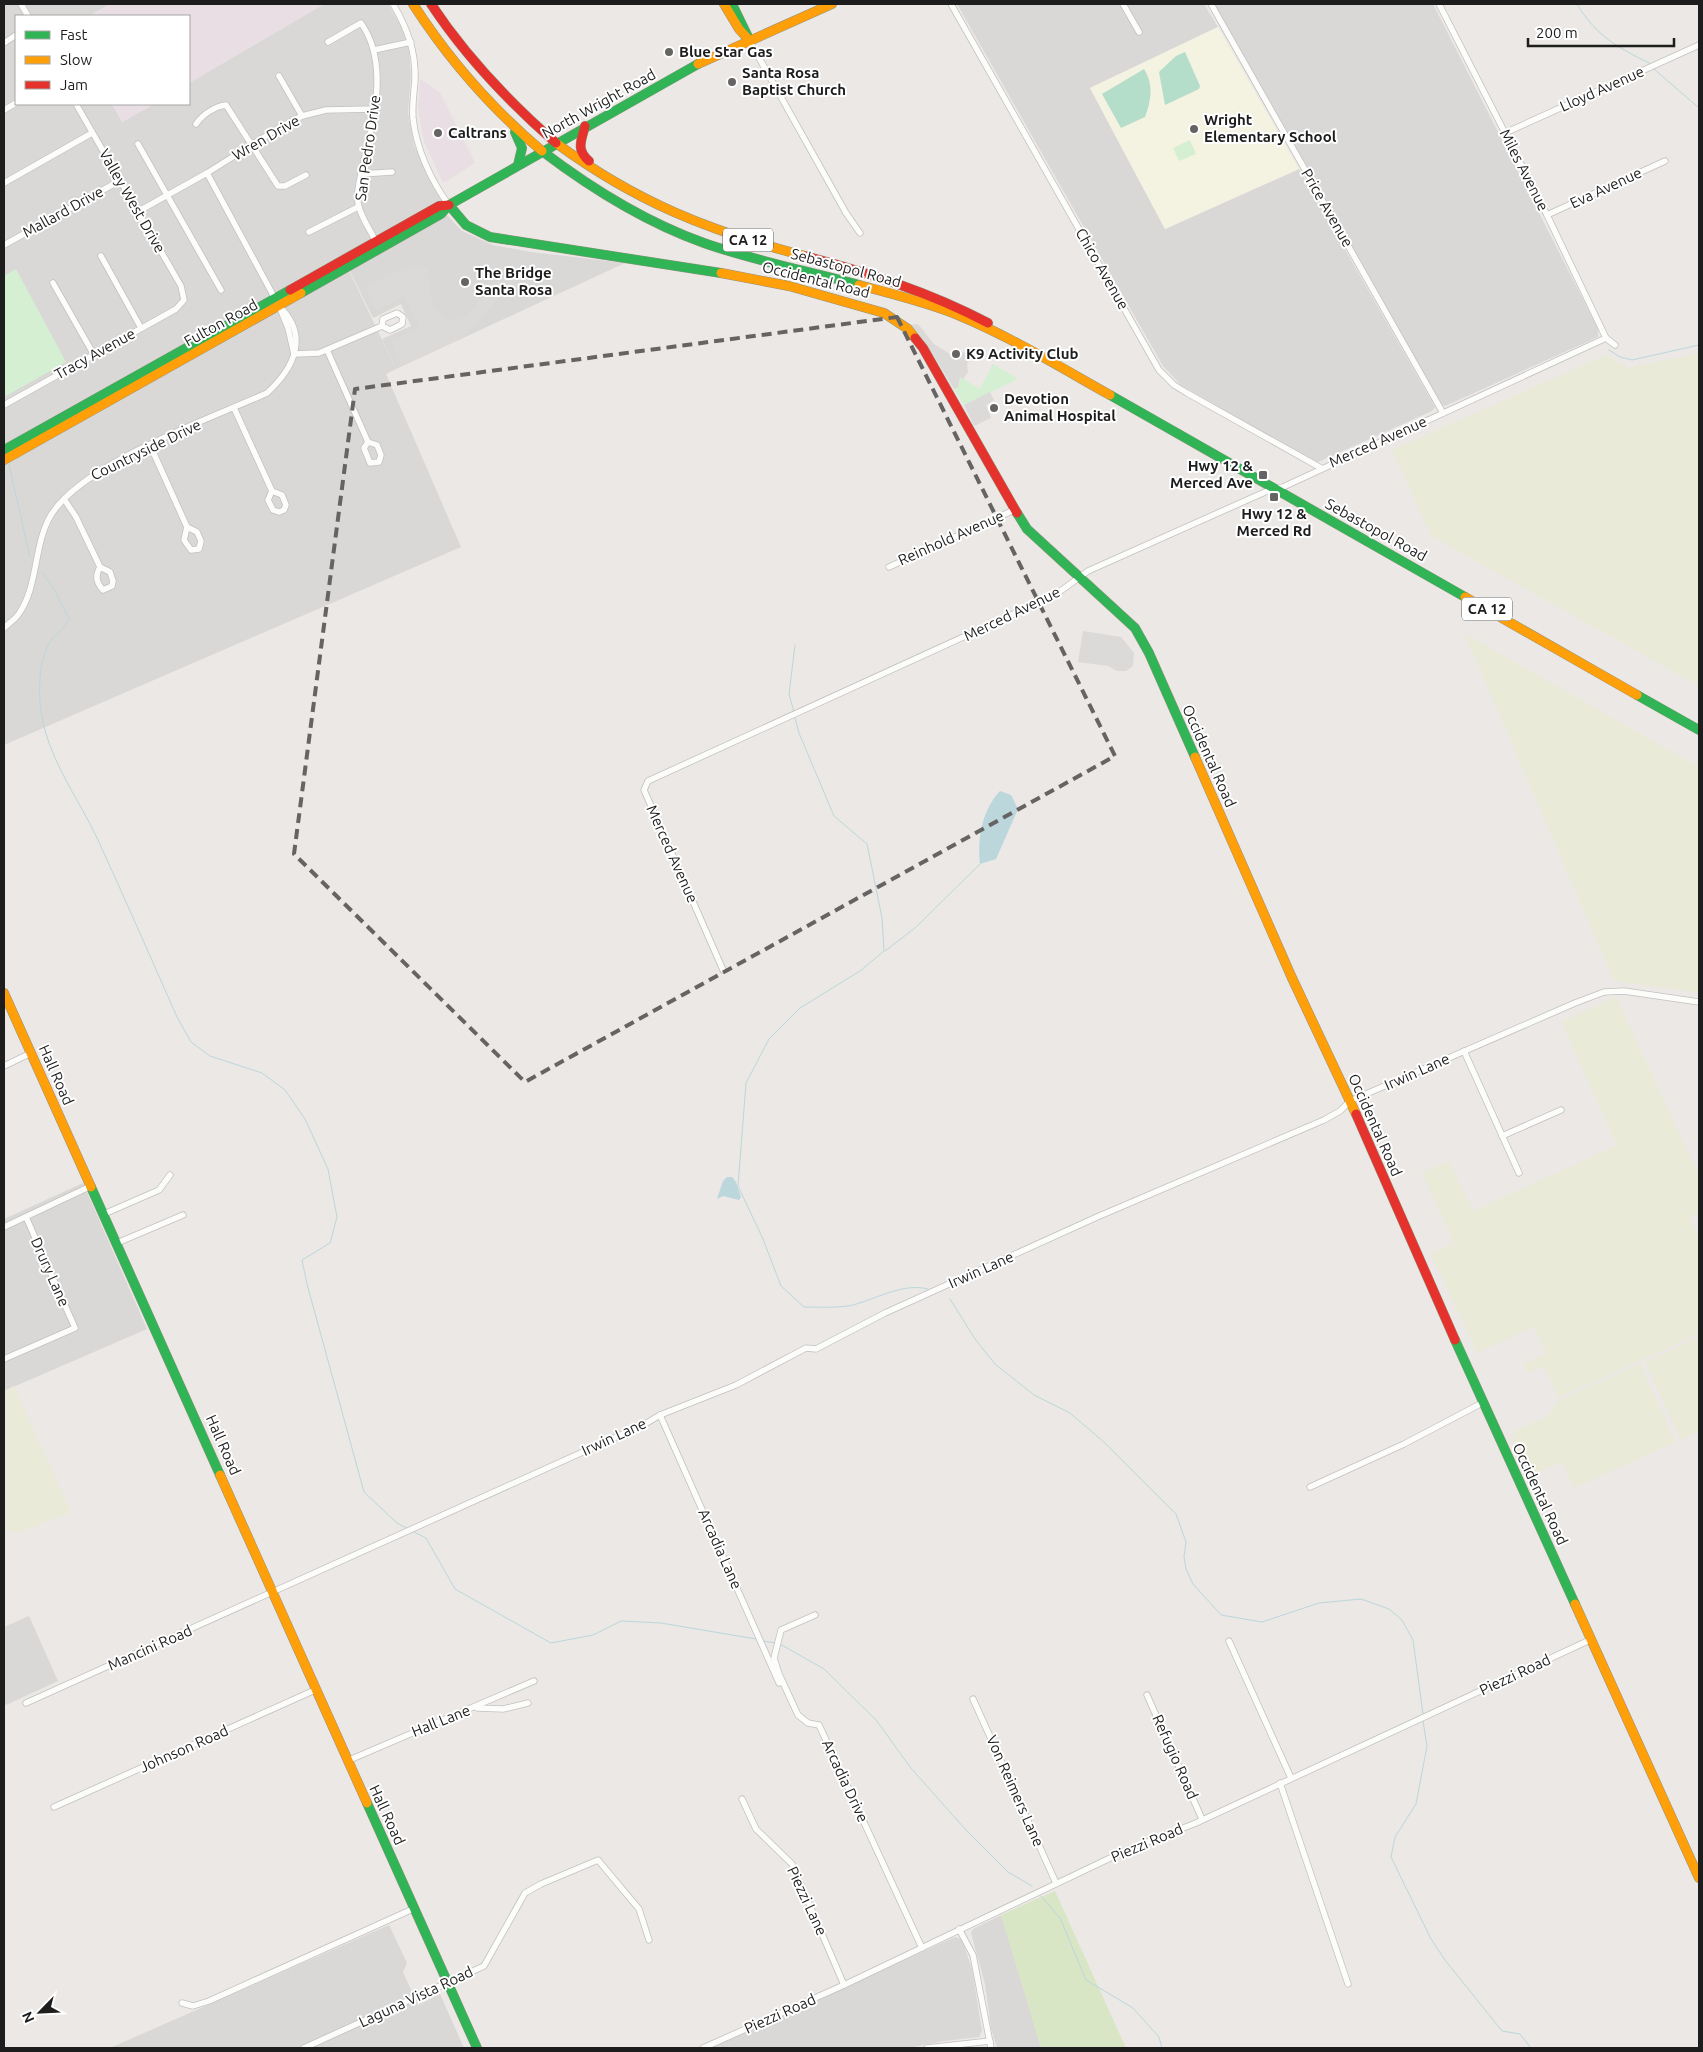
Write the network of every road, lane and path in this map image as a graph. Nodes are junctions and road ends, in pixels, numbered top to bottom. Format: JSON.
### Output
{"nodes":[{"id":1,"x":21,"y":4,"type":"edge"},
{"id":2,"x":393,"y":4,"type":"edge"},
{"id":3,"x":413,"y":4,"type":"edge"},
{"id":4,"x":431,"y":4,"type":"edge"},
{"id":5,"x":724,"y":4,"type":"edge"},
{"id":6,"x":732,"y":4,"type":"edge"},
{"id":7,"x":832,"y":4,"type":"edge"},
{"id":8,"x":951,"y":4,"type":"edge"},
{"id":9,"x":1123,"y":4,"type":"edge"},
{"id":10,"x":1211,"y":4,"type":"edge"},
{"id":11,"x":1439,"y":4,"type":"edge"},
{"id":12,"x":27,"y":15,"type":"edge"},
{"id":13,"x":1139,"y":32,"type":"dead end"},
{"id":14,"x":15,"y":37,"type":"edge"},
{"id":15,"x":749,"y":40,"type":"junction"},
{"id":16,"x":328,"y":42,"type":"dead end"},
{"id":17,"x":411,"y":42,"type":"junction"},
{"id":18,"x":4,"y":43,"type":"edge"},
{"id":19,"x":1699,"y":45,"type":"edge"},
{"id":20,"x":374,"y":50,"type":"junction"},
{"id":21,"x":279,"y":76,"type":"dead end"},
{"id":22,"x":15,"y":104,"type":"edge"},
{"id":23,"x":77,"y":105,"type":"edge"},
{"id":24,"x":375,"y":109,"type":"junction"},
{"id":25,"x":4,"y":110,"type":"edge"},
{"id":26,"x":302,"y":116,"type":"junction"},
{"id":27,"x":508,"y":122,"type":"junction"},
{"id":28,"x":196,"y":124,"type":"dead end"},
{"id":29,"x":585,"y":126,"type":"junction"},
{"id":30,"x":92,"y":133,"type":"junction"},
{"id":31,"x":1506,"y":133,"type":"junction"},
{"id":32,"x":252,"y":143,"type":"junction"},
{"id":33,"x":556,"y":143,"type":"junction"},
{"id":34,"x":138,"y":144,"type":"dead end"},
{"id":35,"x":542,"y":152,"type":"junction"},
{"id":36,"x":1665,"y":161,"type":"dead end"},
{"id":37,"x":518,"y":165,"type":"junction"},
{"id":38,"x":392,"y":172,"type":"dead end"},
{"id":39,"x":206,"y":173,"type":"junction"},
{"id":40,"x":361,"y":174,"type":"junction"},
{"id":41,"x":306,"y":175,"type":"dead end"},
{"id":42,"x":121,"y":180,"type":"junction"},
{"id":43,"x":4,"y":183,"type":"edge"},
{"id":44,"x":631,"y":193,"type":"junction"},
{"id":45,"x":166,"y":196,"type":"junction"},
{"id":46,"x":449,"y":205,"type":"junction"},
{"id":47,"x":358,"y":206,"type":"junction"},
{"id":48,"x":139,"y":211,"type":"junction"},
{"id":49,"x":1547,"y":215,"type":"junction"},
{"id":50,"x":309,"y":232,"type":"dead end"},
{"id":51,"x":860,"y":233,"type":"dead end"},
{"id":52,"x":376,"y":242,"type":"junction"},
{"id":53,"x":4,"y":245,"type":"edge"},
{"id":54,"x":101,"y":256,"type":"dead end"},
{"id":55,"x":53,"y":283,"type":"dead end"},
{"id":56,"x":221,"y":290,"type":"dead end"},
{"id":57,"x":184,"y":300,"type":"joint"},
{"id":58,"x":277,"y":302,"type":"junction"},
{"id":59,"x":382,"y":326,"type":"dead end"},
{"id":60,"x":141,"y":328,"type":"junction"},
{"id":61,"x":1606,"y":338,"type":"junction"},
{"id":62,"x":1615,"y":345,"type":"dead end"},
{"id":63,"x":327,"y":350,"type":"junction"},
{"id":64,"x":294,"y":354,"type":"junction"},
{"id":65,"x":94,"y":355,"type":"junction"},
{"id":66,"x":1039,"y":355,"type":"junction"},
{"id":67,"x":4,"y":405,"type":"edge"},
{"id":68,"x":234,"y":408,"type":"junction"},
{"id":69,"x":1444,"y":413,"type":"junction"},
{"id":70,"x":368,"y":442,"type":"dead end"},
{"id":71,"x":150,"y":445,"type":"junction"},
{"id":72,"x":4,"y":450,"type":"edge"},
{"id":73,"x":4,"y":459,"type":"edge"},
{"id":74,"x":1320,"y":468,"type":"junction"},
{"id":75,"x":1274,"y":489,"type":"junction"},
{"id":76,"x":272,"y":491,"type":"dead end"},
{"id":77,"x":64,"y":499,"type":"junction"},
{"id":78,"x":1014,"y":510,"type":"junction"},
{"id":79,"x":188,"y":528,"type":"dead end"},
{"id":80,"x":100,"y":567,"type":"dead end"},
{"id":81,"x":889,"y":567,"type":"dead end"},
{"id":82,"x":1080,"y":577,"type":"junction"},
{"id":83,"x":4,"y":628,"type":"edge"},
{"id":84,"x":1699,"y":730,"type":"edge"},
{"id":85,"x":723,"y":970,"type":"dead end"},
{"id":86,"x":4,"y":993,"type":"edge"},
{"id":87,"x":1699,"y":1002,"type":"edge"},
{"id":88,"x":1464,"y":1051,"type":"junction"},
{"id":89,"x":31,"y":1053,"type":"junction"},
{"id":90,"x":4,"y":1066,"type":"edge"},
{"id":91,"x":1350,"y":1101,"type":"junction"},
{"id":92,"x":1561,"y":1110,"type":"dead end"},
{"id":93,"x":1502,"y":1136,"type":"junction"},
{"id":94,"x":1518,"y":1174,"type":"dead end"},
{"id":95,"x":170,"y":1175,"type":"dead end"},
{"id":96,"x":91,"y":1186,"type":"junction"},
{"id":97,"x":104,"y":1214,"type":"junction"},
{"id":98,"x":183,"y":1215,"type":"dead end"},
{"id":99,"x":26,"y":1217,"type":"junction"},
{"id":100,"x":4,"y":1227,"type":"edge"},
{"id":101,"x":117,"y":1243,"type":"junction"},
{"id":102,"x":4,"y":1359,"type":"edge"},
{"id":103,"x":1482,"y":1403,"type":"junction"},
{"id":104,"x":660,"y":1415,"type":"junction"},
{"id":105,"x":1310,"y":1487,"type":"dead end"},
{"id":106,"x":274,"y":1593,"type":"junction"},
{"id":107,"x":815,"y":1615,"type":"dead end"},
{"id":108,"x":1592,"y":1640,"type":"junction"},
{"id":109,"x":1230,"y":1642,"type":"dead end"},
{"id":110,"x":534,"y":1681,"type":"dead end"},
{"id":111,"x":779,"y":1683,"type":"dead end"},
{"id":112,"x":315,"y":1690,"type":"junction"},
{"id":113,"x":1147,"y":1695,"type":"dead end"},
{"id":114,"x":973,"y":1699,"type":"dead end"},
{"id":115,"x":26,"y":1703,"type":"dead end"},
{"id":116,"x":528,"y":1704,"type":"dead end"},
{"id":117,"x":472,"y":1707,"type":"junction"},
{"id":118,"x":347,"y":1761,"type":"junction"},
{"id":119,"x":1291,"y":1778,"type":"junction"},
{"id":120,"x":1280,"y":1783,"type":"junction"},
{"id":121,"x":742,"y":1799,"type":"dead end"},
{"id":122,"x":54,"y":1807,"type":"dead end"},
{"id":123,"x":1202,"y":1819,"type":"junction"},
{"id":124,"x":1699,"y":1878,"type":"edge"},
{"id":125,"x":1056,"y":1883,"type":"junction"},
{"id":126,"x":415,"y":1908,"type":"junction"},
{"id":127,"x":959,"y":1930,"type":"junction"},
{"id":128,"x":649,"y":1940,"type":"dead end"},
{"id":129,"x":922,"y":1948,"type":"junction"},
{"id":130,"x":448,"y":1983,"type":"junction"},
{"id":131,"x":844,"y":1984,"type":"junction"},
{"id":132,"x":1348,"y":1984,"type":"dead end"},
{"id":133,"x":182,"y":2003,"type":"dead end"},
{"id":134,"x":990,"y":2041,"type":"junction"},
{"id":135,"x":304,"y":2048,"type":"edge"},
{"id":136,"x":476,"y":2048,"type":"edge"},
{"id":137,"x":703,"y":2048,"type":"edge"},
{"id":138,"x":926,"y":2048,"type":"edge"},
{"id":139,"x":991,"y":2048,"type":"edge"}],
"edges":[{"from":1,"to":12,"type":"street"},
{"from":2,"to":17,"type":"street","name":"Occidental Road"},
{"from":3,"to":27,"type":"main road","number":"CA 12"},
{"from":4,"to":33,"type":"main road","number":"CA 12"},
{"from":5,"to":15,"type":"main road"},
{"from":6,"to":15,"type":"main road"},
{"from":7,"to":15,"type":"main road","name":"North Wright Road"},
{"from":8,"to":74,"type":"street","name":"Chico Avenue"},
{"from":9,"to":13,"type":"street"},
{"from":10,"to":69,"type":"street","name":"Price Avenue"},
{"from":11,"to":31,"type":"street","name":"Miles Avenue"},
{"from":14,"to":18,"type":"street"},
{"from":15,"to":29,"type":"main road","name":"North Wright Road"},
{"from":15,"to":51,"type":"street"},
{"from":16,"to":20,"type":"street","name":"San Pedro Drive"},
{"from":17,"to":20,"type":"street"},
{"from":17,"to":46,"type":"street","name":"Occidental Road"},
{"from":19,"to":31,"type":"street","name":"Lloyd Avenue"},
{"from":20,"to":24,"type":"street","name":"San Pedro Drive"},
{"from":21,"to":26,"type":"street"},
{"from":22,"to":25,"type":"street"},
{"from":23,"to":30,"type":"street","name":"Valley West Drive"},
{"from":24,"to":26,"type":"street","name":"Wren Drive"},
{"from":24,"to":40,"type":"street","name":"San Pedro Drive"},
{"from":26,"to":32,"type":"street","name":"Wren Drive"},
{"from":27,"to":35,"type":"main road","number":"CA 12"},
{"from":27,"to":37,"type":"main road"},
{"from":28,"to":32,"type":"street"},
{"from":29,"to":33,"type":"main road","name":"North Wright Road"},
{"from":29,"to":44,"type":"main road"},
{"from":30,"to":42,"type":"street","name":"Valley West Drive"},
{"from":30,"to":43,"type":"street"},
{"from":31,"to":49,"type":"street","name":"Miles Avenue"},
{"from":32,"to":39,"type":"street","name":"Wren Drive"},
{"from":32,"to":41,"type":"street"},
{"from":33,"to":35,"type":"main road","name":"North Wright Road"},
{"from":33,"to":44,"type":"main road","name":"Sebastopol Road","number":"CA 12"},
{"from":34,"to":45,"type":"street"},
{"from":35,"to":37,"type":"main road","name":"Fulton Road"},
{"from":35,"to":66,"type":"main road","name":"Sebastopol Road","number":"CA 12"},
{"from":36,"to":49,"type":"street","name":"Eva Avenue"},
{"from":37,"to":46,"type":"main road","name":"Fulton Road"},
{"from":38,"to":40,"type":"street"},
{"from":39,"to":45,"type":"street","name":"Wren Drive"},
{"from":39,"to":58,"type":"street","name":"Countryside Drive"},
{"from":40,"to":47,"type":"street","name":"San Pedro Drive"},
{"from":42,"to":48,"type":"street","name":"Valley West Drive"},
{"from":42,"to":53,"type":"street","name":"Mallard Drive"},
{"from":44,"to":66,"type":"main road","name":"Sebastopol Road","number":"CA 12"},
{"from":45,"to":48,"type":"street","name":"Wren Drive"},
{"from":45,"to":56,"type":"street"},
{"from":46,"to":52,"type":"main road","name":"Fulton Road"},
{"from":46,"to":58,"type":"main road","name":"Fulton Road"},
{"from":46,"to":78,"type":"main road","name":"Occidental Road"},
{"from":47,"to":50,"type":"street"},
{"from":47,"to":52,"type":"street","name":"San Pedro Drive"},
{"from":48,"to":57,"type":"street","name":"Valley West Drive"},
{"from":49,"to":61,"type":"street","name":"Miles Avenue"},
{"from":52,"to":58,"type":"main road","name":"Fulton Road"},
{"from":54,"to":60,"type":"street"},
{"from":55,"to":65,"type":"street"},
{"from":57,"to":60,"type":"street","name":"Tracy Avenue"},
{"from":58,"to":64,"type":"street","name":"Countryside Drive"},
{"from":58,"to":72,"type":"main road","name":"Fulton Road"},
{"from":58,"to":73,"type":"main road","name":"Fulton Road"},
{"from":59,"to":63,"type":"street"},
{"from":60,"to":65,"type":"street","name":"Tracy Avenue"},
{"from":61,"to":62,"type":"street"},
{"from":61,"to":69,"type":"street","name":"Merced Avenue"},
{"from":63,"to":64,"type":"street"},
{"from":63,"to":70,"type":"street"},
{"from":64,"to":68,"type":"street","name":"Countryside Drive"},
{"from":65,"to":67,"type":"street","name":"Tracy Avenue"},
{"from":66,"to":75,"type":"main road","name":"Sebastopol Road","number":"CA 12"},
{"from":68,"to":71,"type":"street","name":"Countryside Drive"},
{"from":68,"to":76,"type":"street"},
{"from":69,"to":74,"type":"street","name":"Merced Avenue"},
{"from":71,"to":77,"type":"street","name":"Countryside Drive"},
{"from":71,"to":79,"type":"street"},
{"from":74,"to":75,"type":"street","name":"Merced Avenue"},
{"from":75,"to":82,"type":"street","name":"Merced Avenue"},
{"from":75,"to":84,"type":"main road","name":"Sebastopol Road","number":"CA 12"},
{"from":77,"to":80,"type":"street"},
{"from":77,"to":83,"type":"street","name":"Countryside Drive"},
{"from":78,"to":81,"type":"street","name":"Reinhold Avenue"},
{"from":78,"to":82,"type":"main road","name":"Occidental Road"},
{"from":82,"to":85,"type":"street","name":"Merced Avenue"},
{"from":82,"to":91,"type":"main road","name":"Occidental Road"},
{"from":86,"to":89,"type":"main road","name":"Hall Road"},
{"from":87,"to":88,"type":"street","name":"Irwin Lane"},
{"from":88,"to":91,"type":"street","name":"Irwin Lane"},
{"from":88,"to":93,"type":"street"},
{"from":89,"to":90,"type":"street"},
{"from":89,"to":96,"type":"main road","name":"Hall Road"},
{"from":91,"to":103,"type":"main road","name":"Occidental Road"},
{"from":91,"to":104,"type":"street","name":"Irwin Lane"},
{"from":92,"to":93,"type":"street"},
{"from":93,"to":94,"type":"street"},
{"from":95,"to":97,"type":"street"},
{"from":96,"to":97,"type":"main road","name":"Hall Road"},
{"from":96,"to":99,"type":"street"},
{"from":97,"to":101,"type":"main road","name":"Hall Road"},
{"from":98,"to":101,"type":"street"},
{"from":99,"to":100,"type":"street"},
{"from":99,"to":102,"type":"street","name":"Drury Lane"},
{"from":101,"to":106,"type":"main road","name":"Hall Road"},
{"from":103,"to":105,"type":"street"},
{"from":103,"to":108,"type":"main road","name":"Occidental Road"},
{"from":104,"to":106,"type":"street","name":"Irwin Lane"},
{"from":104,"to":111,"type":"street","name":"Arcadia Lane"},
{"from":106,"to":112,"type":"main road","name":"Hall Road"},
{"from":106,"to":115,"type":"street","name":"Mancini Road"},
{"from":107,"to":129,"type":"street","name":"Arcadia Drive"},
{"from":108,"to":119,"type":"street","name":"Piezzi Road"},
{"from":108,"to":124,"type":"main road","name":"Occidental Road"},
{"from":109,"to":119,"type":"street"},
{"from":110,"to":117,"type":"street","name":"Hall Lane"},
{"from":112,"to":118,"type":"main road","name":"Hall Road"},
{"from":112,"to":122,"type":"street","name":"Johnson Road"},
{"from":113,"to":123,"type":"street","name":"Refugio Road"},
{"from":114,"to":125,"type":"street","name":"Von Reimers Lane"},
{"from":116,"to":117,"type":"street"},
{"from":117,"to":118,"type":"street","name":"Hall Lane"},
{"from":118,"to":126,"type":"main road","name":"Hall Road"},
{"from":119,"to":120,"type":"street","name":"Piezzi Road"},
{"from":120,"to":123,"type":"street","name":"Piezzi Road"},
{"from":120,"to":132,"type":"street"},
{"from":121,"to":131,"type":"street","name":"Piezzi Lane"},
{"from":123,"to":125,"type":"street","name":"Piezzi Road"},
{"from":125,"to":127,"type":"street","name":"Piezzi Road"},
{"from":126,"to":130,"type":"main road","name":"Hall Road"},
{"from":126,"to":133,"type":"street"},
{"from":127,"to":129,"type":"street","name":"Piezzi Road"},
{"from":127,"to":134,"type":"street"},
{"from":128,"to":130,"type":"street","name":"Laguna Vista Road"},
{"from":129,"to":131,"type":"street","name":"Piezzi Road"},
{"from":130,"to":135,"type":"street","name":"Laguna Vista Road"},
{"from":130,"to":136,"type":"main road","name":"Hall Road"},
{"from":131,"to":137,"type":"street","name":"Piezzi Road"},
{"from":134,"to":138,"type":"street"},
{"from":134,"to":139,"type":"street"}]}
